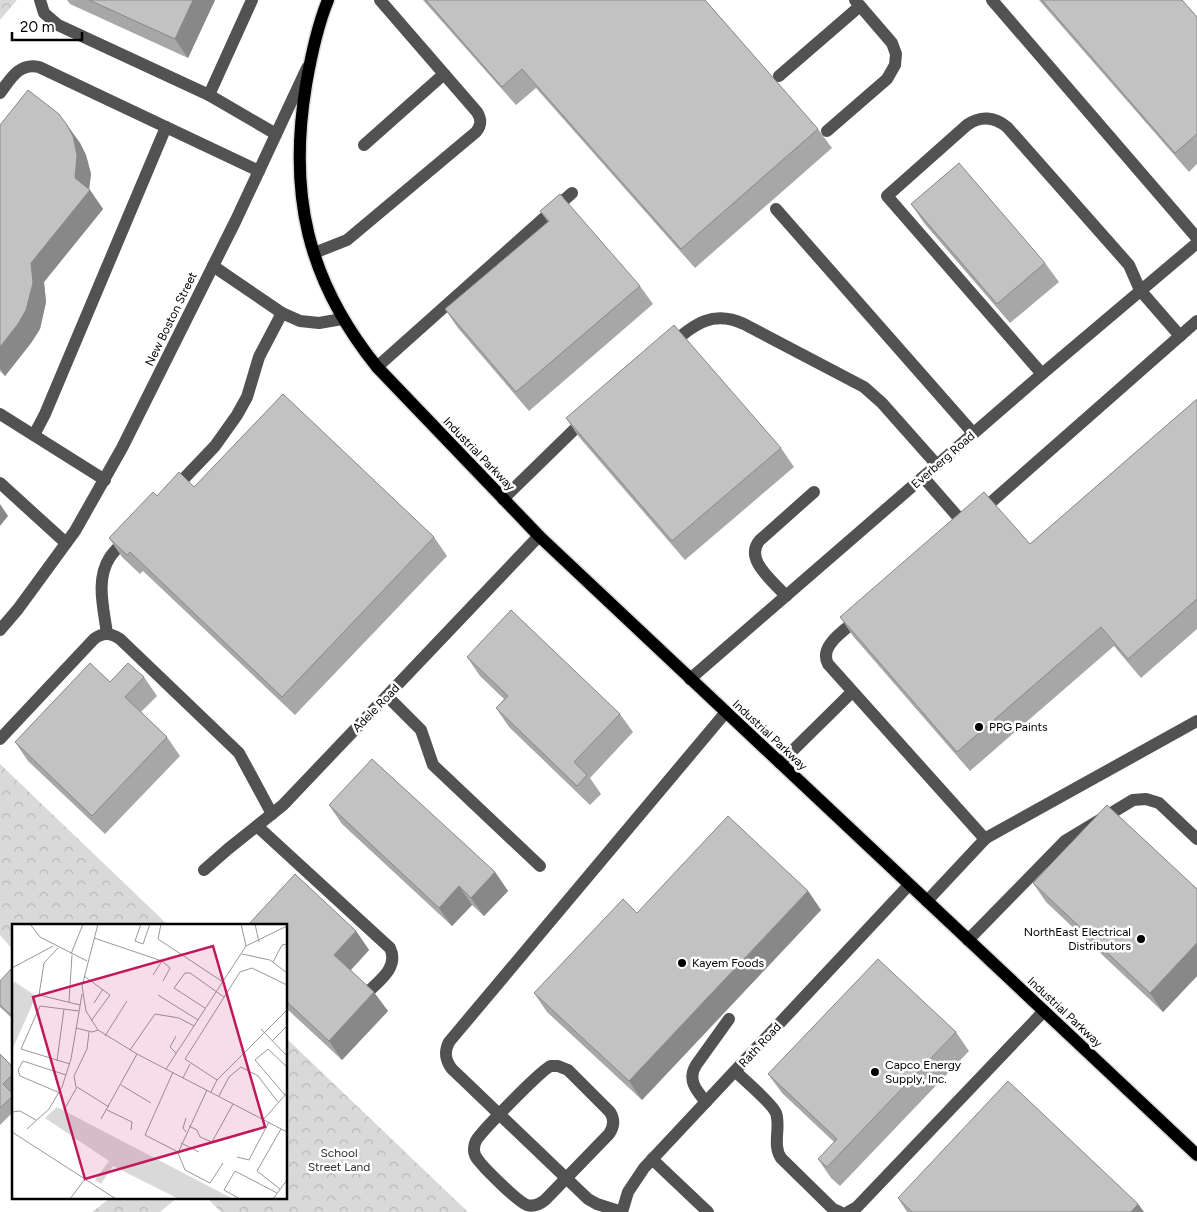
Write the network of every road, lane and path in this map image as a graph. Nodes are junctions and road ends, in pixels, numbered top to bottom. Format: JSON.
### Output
{"nodes":[{"id":1,"x":40,"y":0,"type":"edge"},
{"id":2,"x":252,"y":0,"type":"edge"},
{"id":3,"x":328,"y":0,"type":"edge"},
{"id":4,"x":380,"y":0,"type":"edge"},
{"id":5,"x":992,"y":0,"type":"edge"},
{"id":6,"x":857,"y":3,"type":"edge"},
{"id":7,"x":310,"y":61,"type":"junction"},
{"id":8,"x":444,"y":74,"type":"junction"},
{"id":9,"x":780,"y":76,"type":"dead end"},
{"id":10,"x":0,"y":93,"type":"edge"},
{"id":11,"x":209,"y":95,"type":"junction"},
{"id":12,"x":166,"y":127,"type":"junction"},
{"id":13,"x":827,"y":131,"type":"dead end"},
{"id":14,"x":276,"y":134,"type":"junction"},
{"id":15,"x":364,"y":145,"type":"dead end"},
{"id":16,"x":259,"y":171,"type":"junction"},
{"id":17,"x":572,"y":193,"type":"dead end"},
{"id":18,"x":776,"y":209,"type":"dead end"},
{"id":19,"x":1197,"y":238,"type":"edge"},
{"id":20,"x":1197,"y":243,"type":"edge"},
{"id":21,"x":314,"y":253,"type":"junction"},
{"id":22,"x":213,"y":266,"type":"junction"},
{"id":23,"x":1140,"y":290,"type":"junction"},
{"id":24,"x":282,"y":313,"type":"junction"},
{"id":25,"x":342,"y":319,"type":"junction"},
{"id":26,"x":1197,"y":321,"type":"edge"},
{"id":27,"x":1180,"y":336,"type":"junction"},
{"id":28,"x":660,"y":354,"type":"edge"},
{"id":29,"x":377,"y":367,"type":"junction"},
{"id":30,"x":1042,"y":374,"type":"junction"},
{"id":31,"x":595,"y":410,"type":"edge"},
{"id":32,"x":0,"y":414,"type":"edge"},
{"id":33,"x":974,"y":433,"type":"junction"},
{"id":34,"x":34,"y":435,"type":"junction"},
{"id":35,"x":937,"y":465,"type":"junction"},
{"id":36,"x":923,"y":477,"type":"junction"},
{"id":37,"x":105,"y":480,"type":"junction"},
{"id":38,"x":0,"y":483,"type":"edge"},
{"id":39,"x":814,"y":492,"type":"dead end"},
{"id":40,"x":503,"y":499,"type":"junction"},
{"id":41,"x":162,"y":502,"type":"edge"},
{"id":42,"x":135,"y":529,"type":"edge"},
{"id":43,"x":539,"y":536,"type":"junction"},
{"id":44,"x":66,"y":543,"type":"junction"},
{"id":45,"x":786,"y":596,"type":"junction"},
{"id":46,"x":868,"y":610,"type":"edge"},
{"id":47,"x":0,"y":630,"type":"edge"},
{"id":48,"x":107,"y":634,"type":"junction"},
{"id":49,"x":690,"y":678,"type":"junction"},
{"id":50,"x":852,"y":692,"type":"junction"},
{"id":51,"x":387,"y":696,"type":"junction"},
{"id":52,"x":726,"y":712,"type":"junction"},
{"id":53,"x":1197,"y":721,"type":"edge"},
{"id":54,"x":0,"y":739,"type":"edge"},
{"id":55,"x":780,"y":763,"type":"junction"},
{"id":56,"x":272,"y":814,"type":"junction"},
{"id":57,"x":257,"y":826,"type":"junction"},
{"id":58,"x":985,"y":839,"type":"junction"},
{"id":59,"x":1197,"y":840,"type":"edge"},
{"id":60,"x":540,"y":866,"type":"dead end"},
{"id":61,"x":204,"y":870,"type":"dead end"},
{"id":62,"x":910,"y":885,"type":"junction"},
{"id":63,"x":927,"y":901,"type":"junction"},
{"id":64,"x":968,"y":940,"type":"junction"},
{"id":65,"x":368,"y":992,"type":"edge"},
{"id":66,"x":1044,"y":1011,"type":"junction"},
{"id":67,"x":729,"y":1019,"type":"dead end"},
{"id":68,"x":735,"y":1071,"type":"junction"},
{"id":69,"x":706,"y":1102,"type":"junction"},
{"id":70,"x":500,"y":1115,"type":"junction"},
{"id":71,"x":1197,"y":1155,"type":"edge"},
{"id":72,"x":652,"y":1159,"type":"junction"},
{"id":73,"x":566,"y":1178,"type":"junction"},
{"id":74,"x":622,"y":1212,"type":"edge"},
{"id":75,"x":708,"y":1212,"type":"edge"},
{"id":76,"x":840,"y":1212,"type":"edge"},
{"id":77,"x":848,"y":1212,"type":"edge"}],
"edges":[{"from":1,"to":11,"type":"street"},
{"from":2,"to":11,"type":"street"},
{"from":3,"to":7,"type":"main road","name":"New Boston Street"},
{"from":4,"to":8,"type":"street"},
{"from":5,"to":19,"type":"street"},
{"from":6,"to":9,"type":"street"},
{"from":6,"to":13,"type":"street"},
{"from":7,"to":14,"type":"street","name":"New Boston Street"},
{"from":7,"to":21,"type":"main road","name":"Industrial Parkway"},
{"from":8,"to":15,"type":"street"},
{"from":8,"to":21,"type":"street"},
{"from":10,"to":12,"type":"street"},
{"from":11,"to":14,"type":"street"},
{"from":12,"to":16,"type":"street"},
{"from":12,"to":34,"type":"street"},
{"from":14,"to":16,"type":"street","name":"New Boston Street"},
{"from":16,"to":22,"type":"street","name":"New Boston Street"},
{"from":17,"to":29,"type":"street"},
{"from":18,"to":33,"type":"street"},
{"from":20,"to":23,"type":"street","name":"Everberg Road"},
{"from":21,"to":25,"type":"main road","name":"Industrial Parkway"},
{"from":22,"to":24,"type":"street"},
{"from":22,"to":37,"type":"street","name":"New Boston Street"},
{"from":23,"to":27,"type":"street"},
{"from":23,"to":30,"type":"street","name":"Everberg Road"},
{"from":23,"to":30,"type":"street"},
{"from":24,"to":25,"type":"street"},
{"from":24,"to":41,"type":"street"},
{"from":25,"to":29,"type":"main road","name":"Industrial Parkway"},
{"from":26,"to":27,"type":"street"},
{"from":27,"to":36,"type":"street"},
{"from":28,"to":35,"type":"street"},
{"from":29,"to":40,"type":"main road","name":"Industrial Parkway"},
{"from":30,"to":33,"type":"street","name":"Everberg Road"},
{"from":31,"to":40,"type":"street"},
{"from":32,"to":34,"type":"street"},
{"from":33,"to":35,"type":"street","name":"Everberg Road"},
{"from":34,"to":37,"type":"street"},
{"from":35,"to":36,"type":"street","name":"Everberg Road"},
{"from":36,"to":45,"type":"street","name":"Everberg Road"},
{"from":37,"to":44,"type":"street","name":"New Boston Street"},
{"from":38,"to":44,"type":"street"},
{"from":39,"to":45,"type":"street"},
{"from":40,"to":43,"type":"main road","name":"Industrial Parkway"},
{"from":42,"to":48,"type":"street"},
{"from":43,"to":49,"type":"main road","name":"Industrial Parkway"},
{"from":43,"to":51,"type":"street","name":"Adele Road"},
{"from":44,"to":47,"type":"street","name":"New Boston Street"},
{"from":45,"to":49,"type":"street","name":"Everberg Road"},
{"from":46,"to":50,"type":"street"},
{"from":48,"to":54,"type":"street"},
{"from":48,"to":56,"type":"street"},
{"from":49,"to":52,"type":"main road","name":"Industrial Parkway"},
{"from":50,"to":55,"type":"street"},
{"from":50,"to":58,"type":"street"},
{"from":51,"to":56,"type":"street","name":"Adele Road"},
{"from":51,"to":60,"type":"street"},
{"from":52,"to":55,"type":"main road","name":"Industrial Parkway"},
{"from":52,"to":70,"type":"street"},
{"from":53,"to":58,"type":"street"},
{"from":55,"to":62,"type":"main road","name":"Industrial Parkway"},
{"from":56,"to":57,"type":"street","name":"Adele Road"},
{"from":57,"to":61,"type":"street","name":"Adele Road"},
{"from":57,"to":65,"type":"street"},
{"from":58,"to":63,"type":"street"},
{"from":59,"to":64,"type":"street"},
{"from":62,"to":63,"type":"main road","name":"Industrial Parkway"},
{"from":62,"to":68,"type":"street","name":"Rath Road"},
{"from":63,"to":64,"type":"main road","name":"Industrial Parkway"},
{"from":64,"to":66,"type":"main road","name":"Industrial Parkway"},
{"from":66,"to":71,"type":"main road","name":"Industrial Parkway"},
{"from":66,"to":77,"type":"street"},
{"from":67,"to":69,"type":"street"},
{"from":68,"to":69,"type":"street","name":"Rath Road"},
{"from":68,"to":76,"type":"street"},
{"from":69,"to":72,"type":"street","name":"Rath Road"},
{"from":70,"to":73,"type":"street"},
{"from":70,"to":73,"type":"street"},
{"from":70,"to":73,"type":"street"},
{"from":72,"to":74,"type":"street","name":"Rath Road"},
{"from":72,"to":75,"type":"street"},
{"from":73,"to":74,"type":"street"}]}
